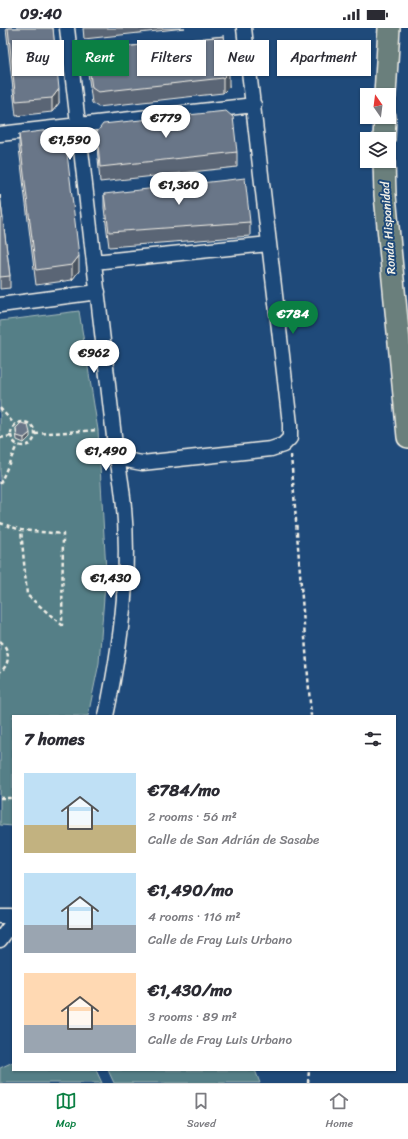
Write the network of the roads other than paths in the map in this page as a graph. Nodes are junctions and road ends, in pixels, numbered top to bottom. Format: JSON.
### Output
{"nodes":[{"id":1,"x":67,"y":28,"type":"edge"},
{"id":2,"x":244,"y":28,"type":"edge"},
{"id":3,"x":389,"y":28,"type":"edge"},
{"id":4,"x":385,"y":88,"type":"edge"},
{"id":5,"x":254,"y":105,"type":"junction"},
{"id":6,"x":80,"y":126,"type":"junction"},
{"id":7,"x":0,"y":134,"type":"edge"},
{"id":8,"x":384,"y":168,"type":"edge"},
{"id":9,"x":263,"y":244,"type":"junction"},
{"id":10,"x":101,"y":262,"type":"junction"},
{"id":11,"x":98,"y":292,"type":"junction"},
{"id":12,"x":0,"y":305,"type":"edge"},
{"id":13,"x":408,"y":437,"type":"edge"},
{"id":14,"x":116,"y":454,"type":"junction"},
{"id":15,"x":142,"y":463,"type":"junction"},
{"id":16,"x":122,"y":483,"type":"junction"},
{"id":17,"x":106,"y":715,"type":"edge"},
{"id":18,"x":0,"y":916,"type":"edge"},
{"id":19,"x":12,"y":916,"type":"edge"},
{"id":20,"x":12,"y":923,"type":"edge"},
{"id":21,"x":0,"y":940,"type":"edge"}],
"edges":[{"from":1,"to":6,"type":"street"},
{"from":2,"to":5,"type":"street"},
{"from":3,"to":4,"type":"highway"},
{"from":5,"to":6,"type":"street"},
{"from":5,"to":9,"type":"street"},
{"from":6,"to":7,"type":"street"},
{"from":6,"to":10,"type":"street"},
{"from":8,"to":13,"type":"highway","name":"Ronda Hispanidad"},
{"from":9,"to":10,"type":"street"},
{"from":9,"to":15,"type":"street"},
{"from":10,"to":11,"type":"street"},
{"from":11,"to":12,"type":"street"},
{"from":11,"to":14,"type":"street"},
{"from":14,"to":15,"type":"street"},
{"from":14,"to":16,"type":"street"},
{"from":15,"to":16,"type":"street"},
{"from":16,"to":17,"type":"street"},
{"from":18,"to":19,"type":"street"},
{"from":20,"to":21,"type":"street"}]}
